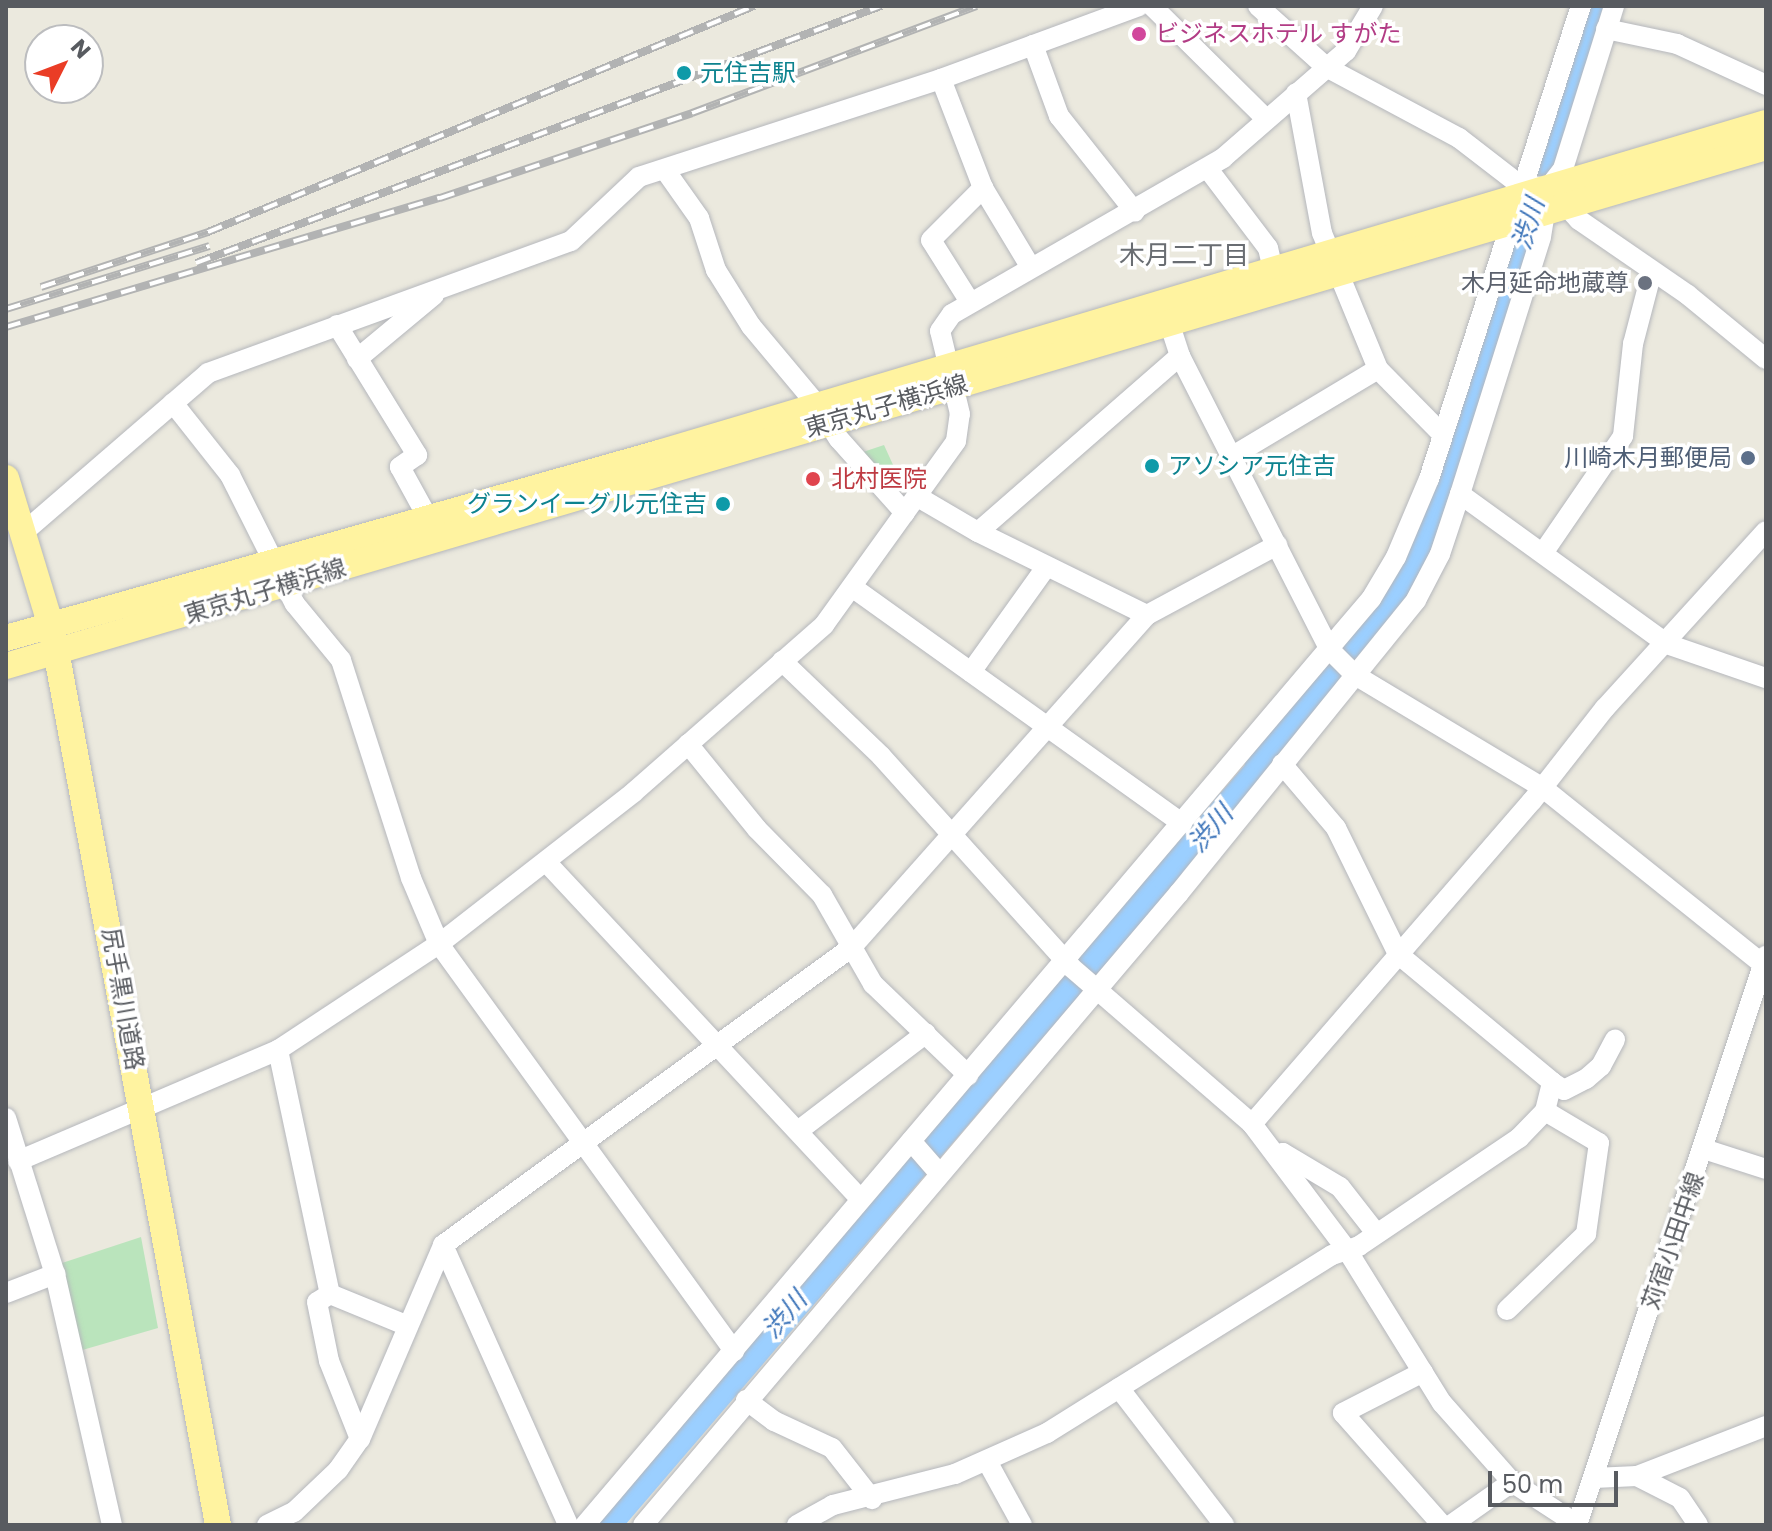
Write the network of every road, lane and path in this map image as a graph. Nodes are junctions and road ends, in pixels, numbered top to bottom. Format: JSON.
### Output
{"nodes":[{"id":1,"x":1139,"y":6,"type":"edge"},
{"id":2,"x":1152,"y":6,"type":"edge"},
{"id":3,"x":1258,"y":6,"type":"edge"},
{"id":4,"x":1373,"y":6,"type":"edge"},
{"id":5,"x":1581,"y":6,"type":"edge"},
{"id":6,"x":1614,"y":6,"type":"edge"},
{"id":7,"x":1606,"y":29,"type":"junction"},
{"id":8,"x":1033,"y":45,"type":"junction"},
{"id":9,"x":1326,"y":67,"type":"junction"},
{"id":10,"x":941,"y":79,"type":"junction"},
{"id":11,"x":1766,"y":85,"type":"edge"},
{"id":12,"x":1296,"y":93,"type":"junction"},
{"id":13,"x":1266,"y":119,"type":"junction"},
{"id":14,"x":1766,"y":123,"type":"edge"},
{"id":15,"x":1766,"y":147,"type":"edge"},
{"id":16,"x":1208,"y":169,"type":"junction"},
{"id":17,"x":665,"y":170,"type":"junction"},
{"id":18,"x":983,"y":188,"type":"junction"},
{"id":19,"x":1519,"y":191,"type":"junction"},
{"id":20,"x":1553,"y":202,"type":"junction"},
{"id":21,"x":1135,"y":212,"type":"junction"},
{"id":22,"x":1509,"y":224,"type":"junction"},
{"id":23,"x":1333,"y":263,"type":"junction"},
{"id":24,"x":1031,"y":268,"type":"junction"},
{"id":25,"x":1652,"y":271,"type":"junction"},
{"id":26,"x":1276,"y":280,"type":"junction"},
{"id":27,"x":447,"y":284,"type":"junction"},
{"id":28,"x":970,"y":302,"type":"junction"},
{"id":29,"x":1166,"y":314,"type":"junction"},
{"id":30,"x":337,"y":325,"type":"junction"},
{"id":31,"x":1180,"y":356,"type":"junction"},
{"id":32,"x":357,"y":359,"type":"junction"},
{"id":33,"x":1766,"y":359,"type":"edge"},
{"id":34,"x":1378,"y":369,"type":"junction"},
{"id":35,"x":949,"y":378,"type":"junction"},
{"id":36,"x":173,"y":403,"type":"junction"},
{"id":37,"x":824,"y":414,"type":"junction"},
{"id":38,"x":1443,"y":432,"type":"junction"},
{"id":39,"x":1478,"y":440,"type":"junction"},
{"id":40,"x":1231,"y":457,"type":"junction"},
{"id":41,"x":6,"y":478,"type":"edge"},
{"id":42,"x":1460,"y":494,"type":"junction"},
{"id":43,"x":912,"y":505,"type":"junction"},
{"id":44,"x":429,"y":520,"type":"junction"},
{"id":45,"x":1766,"y":531,"type":"edge"},
{"id":46,"x":24,"y":532,"type":"junction"},
{"id":47,"x":978,"y":532,"type":"junction"},
{"id":48,"x":1277,"y":545,"type":"junction"},
{"id":49,"x":1543,"y":553,"type":"junction"},
{"id":50,"x":1047,"y":566,"type":"junction"},
{"id":51,"x":279,"y":575,"type":"junction"},
{"id":52,"x":852,"y":587,"type":"junction"},
{"id":53,"x":1147,"y":615,"type":"junction"},
{"id":54,"x":6,"y":638,"type":"edge"},
{"id":55,"x":55,"y":641,"type":"junction"},
{"id":56,"x":1667,"y":644,"type":"junction"},
{"id":57,"x":1330,"y":650,"type":"junction"},
{"id":58,"x":782,"y":661,"type":"junction"},
{"id":59,"x":6,"y":666,"type":"edge"},
{"id":60,"x":971,"y":672,"type":"junction"},
{"id":61,"x":1355,"y":675,"type":"junction"},
{"id":62,"x":1766,"y":678,"type":"edge"},
{"id":63,"x":1049,"y":726,"type":"junction"},
{"id":64,"x":688,"y":744,"type":"junction"},
{"id":65,"x":1282,"y":764,"type":"junction"},
{"id":66,"x":1543,"y":788,"type":"junction"},
{"id":67,"x":1182,"y":823,"type":"junction"},
{"id":68,"x":951,"y":833,"type":"junction"},
{"id":69,"x":548,"y":864,"type":"junction"},
{"id":70,"x":439,"y":944,"type":"junction"},
{"id":71,"x":852,"y":947,"type":"junction"},
{"id":72,"x":1398,"y":954,"type":"junction"},
{"id":73,"x":1765,"y":960,"type":"edge"},
{"id":74,"x":1068,"y":964,"type":"junction"},
{"id":75,"x":1093,"y":985,"type":"junction"},
{"id":76,"x":926,"y":1033,"type":"junction"},
{"id":77,"x":1615,"y":1040,"type":"dead end"},
{"id":78,"x":717,"y":1045,"type":"junction"},
{"id":79,"x":278,"y":1050,"type":"junction"},
{"id":80,"x":968,"y":1075,"type":"junction"},
{"id":81,"x":1552,"y":1082,"type":"junction"},
{"id":82,"x":143,"y":1111,"type":"junction"},
{"id":83,"x":1545,"y":1111,"type":"junction"},
{"id":84,"x":6,"y":1118,"type":"edge"},
{"id":85,"x":1252,"y":1124,"type":"junction"},
{"id":86,"x":798,"y":1131,"type":"junction"},
{"id":87,"x":581,"y":1141,"type":"junction"},
{"id":88,"x":914,"y":1144,"type":"junction"},
{"id":89,"x":1704,"y":1149,"type":"junction"},
{"id":90,"x":1276,"y":1155,"type":"junction"},
{"id":91,"x":18,"y":1161,"type":"junction"},
{"id":92,"x":936,"y":1169,"type":"junction"},
{"id":93,"x":1766,"y":1169,"type":"edge"},
{"id":94,"x":860,"y":1199,"type":"junction"},
{"id":95,"x":1376,"y":1233,"type":"junction"},
{"id":96,"x":443,"y":1245,"type":"junction"},
{"id":97,"x":1347,"y":1250,"type":"junction"},
{"id":98,"x":55,"y":1274,"type":"junction"},
{"id":99,"x":6,"y":1293,"type":"edge"},
{"id":100,"x":330,"y":1294,"type":"junction"},
{"id":101,"x":1507,"y":1310,"type":"dead end"},
{"id":102,"x":408,"y":1326,"type":"junction"},
{"id":103,"x":734,"y":1351,"type":"junction"},
{"id":104,"x":1423,"y":1372,"type":"junction"},
{"id":105,"x":1119,"y":1388,"type":"junction"},
{"id":106,"x":746,"y":1400,"type":"junction"},
{"id":107,"x":1766,"y":1426,"type":"edge"},
{"id":108,"x":360,"y":1439,"type":"junction"},
{"id":109,"x":987,"y":1461,"type":"junction"},
{"id":110,"x":1637,"y":1476,"type":"junction"},
{"id":111,"x":1594,"y":1478,"type":"junction"},
{"id":112,"x":1512,"y":1482,"type":"junction"},
{"id":113,"x":872,"y":1499,"type":"junction"},
{"id":114,"x":655,"y":1520,"type":"edge"},
{"id":115,"x":112,"y":1525,"type":"edge"},
{"id":116,"x":218,"y":1525,"type":"edge"},
{"id":117,"x":267,"y":1525,"type":"edge"},
{"id":118,"x":568,"y":1525,"type":"edge"},
{"id":119,"x":585,"y":1525,"type":"edge"},
{"id":120,"x":797,"y":1525,"type":"edge"},
{"id":121,"x":1022,"y":1525,"type":"edge"},
{"id":122,"x":1224,"y":1525,"type":"edge"},
{"id":123,"x":1442,"y":1525,"type":"edge"},
{"id":124,"x":1451,"y":1525,"type":"edge"},
{"id":125,"x":1577,"y":1525,"type":"edge"},
{"id":126,"x":1698,"y":1525,"type":"edge"}],
"edges":[{"from":1,"to":8,"type":"street"},
{"from":2,"to":13,"type":"street"},
{"from":3,"to":9,"type":"street"},
{"from":4,"to":9,"type":"street"},
{"from":5,"to":19,"type":"street"},
{"from":6,"to":7,"type":"street"},
{"from":7,"to":11,"type":"street"},
{"from":7,"to":20,"type":"street"},
{"from":8,"to":10,"type":"street"},
{"from":8,"to":21,"type":"street"},
{"from":9,"to":12,"type":"street"},
{"from":9,"to":19,"type":"street"},
{"from":10,"to":17,"type":"street"},
{"from":10,"to":18,"type":"street"},
{"from":12,"to":13,"type":"street"},
{"from":12,"to":23,"type":"street"},
{"from":13,"to":16,"type":"street"},
{"from":14,"to":20,"type":"main road","name":"東京丸子横浜線"},
{"from":15,"to":20,"type":"main road","name":"東京丸子横浜線"},
{"from":16,"to":21,"type":"street"},
{"from":16,"to":26,"type":"street"},
{"from":17,"to":27,"type":"street"},
{"from":17,"to":37,"type":"street"},
{"from":18,"to":24,"type":"street"},
{"from":18,"to":28,"type":"street"},
{"from":19,"to":20,"type":"main road","name":"東京丸子横浜線"},
{"from":19,"to":22,"type":"street"},
{"from":19,"to":23,"type":"main road","name":"東京丸子横浜線"},
{"from":20,"to":22,"type":"main road","name":"東京丸子横浜線"},
{"from":20,"to":25,"type":"street"},
{"from":20,"to":39,"type":"street"},
{"from":21,"to":24,"type":"street"},
{"from":22,"to":23,"type":"main road","name":"東京丸子横浜線"},
{"from":22,"to":38,"type":"street"},
{"from":23,"to":26,"type":"main road","name":"東京丸子横浜線"},
{"from":23,"to":34,"type":"street"},
{"from":24,"to":28,"type":"street"},
{"from":25,"to":33,"type":"street"},
{"from":25,"to":49,"type":"street"},
{"from":26,"to":29,"type":"main road","name":"東京丸子横浜線"},
{"from":27,"to":30,"type":"street"},
{"from":27,"to":32,"type":"street"},
{"from":28,"to":35,"type":"street"},
{"from":29,"to":31,"type":"street"},
{"from":29,"to":35,"type":"main road","name":"東京丸子横浜線"},
{"from":30,"to":32,"type":"street"},
{"from":30,"to":36,"type":"street"},
{"from":31,"to":40,"type":"street"},
{"from":31,"to":47,"type":"street"},
{"from":32,"to":44,"type":"street"},
{"from":34,"to":38,"type":"street"},
{"from":34,"to":40,"type":"street"},
{"from":35,"to":37,"type":"main road","name":"東京丸子横浜線"},
{"from":35,"to":43,"type":"street"},
{"from":36,"to":46,"type":"street"},
{"from":36,"to":51,"type":"street"},
{"from":37,"to":43,"type":"street"},
{"from":37,"to":44,"type":"main road","name":"東京丸子横浜線"},
{"from":37,"to":51,"type":"main road","name":"東京丸子横浜線"},
{"from":38,"to":39,"type":"street"},
{"from":38,"to":57,"type":"street"},
{"from":39,"to":42,"type":"street"},
{"from":40,"to":48,"type":"street"},
{"from":41,"to":46,"type":"main road","name":"尻手黒川道路"},
{"from":42,"to":49,"type":"street"},
{"from":42,"to":61,"type":"street"},
{"from":43,"to":47,"type":"street"},
{"from":43,"to":52,"type":"street"},
{"from":44,"to":51,"type":"main road","name":"東京丸子横浜線"},
{"from":45,"to":56,"type":"street"},
{"from":46,"to":55,"type":"main road","name":"尻手黒川道路"},
{"from":47,"to":50,"type":"street"},
{"from":48,"to":53,"type":"street"},
{"from":48,"to":57,"type":"street"},
{"from":49,"to":56,"type":"street"},
{"from":50,"to":53,"type":"street"},
{"from":50,"to":60,"type":"street"},
{"from":51,"to":55,"type":"main road","name":"東京丸子横浜線"},
{"from":51,"to":70,"type":"street"},
{"from":52,"to":58,"type":"street"},
{"from":52,"to":60,"type":"street"},
{"from":53,"to":63,"type":"street"},
{"from":54,"to":55,"type":"main road","name":"東京丸子横浜線"},
{"from":55,"to":59,"type":"main road","name":"東京丸子横浜線"},
{"from":55,"to":82,"type":"main road","name":"尻手黒川道路"},
{"from":56,"to":62,"type":"street"},
{"from":56,"to":66,"type":"street"},
{"from":57,"to":61,"type":"street"},
{"from":57,"to":67,"type":"street"},
{"from":58,"to":64,"type":"street"},
{"from":58,"to":68,"type":"street"},
{"from":60,"to":63,"type":"street"},
{"from":61,"to":65,"type":"street"},
{"from":61,"to":66,"type":"street"},
{"from":63,"to":67,"type":"street"},
{"from":63,"to":68,"type":"street"},
{"from":64,"to":69,"type":"street"},
{"from":64,"to":71,"type":"street"},
{"from":65,"to":72,"type":"street"},
{"from":65,"to":75,"type":"street"},
{"from":66,"to":72,"type":"street"},
{"from":66,"to":73,"type":"street"},
{"from":67,"to":74,"type":"street"},
{"from":68,"to":71,"type":"street"},
{"from":68,"to":74,"type":"street"},
{"from":69,"to":70,"type":"street"},
{"from":69,"to":78,"type":"street"},
{"from":70,"to":79,"type":"street"},
{"from":70,"to":87,"type":"street"},
{"from":71,"to":76,"type":"street"},
{"from":71,"to":78,"type":"street"},
{"from":72,"to":81,"type":"street"},
{"from":72,"to":85,"type":"street"},
{"from":73,"to":89,"type":"street","name":"苅宿小田中線"},
{"from":74,"to":75,"type":"street"},
{"from":74,"to":80,"type":"street"},
{"from":75,"to":85,"type":"street"},
{"from":75,"to":92,"type":"street"},
{"from":76,"to":80,"type":"street"},
{"from":76,"to":86,"type":"street"},
{"from":77,"to":81,"type":"street"},
{"from":78,"to":86,"type":"street"},
{"from":78,"to":87,"type":"street"},
{"from":79,"to":82,"type":"street"},
{"from":79,"to":100,"type":"street"},
{"from":80,"to":88,"type":"street"},
{"from":81,"to":83,"type":"street"},
{"from":82,"to":91,"type":"street"},
{"from":82,"to":116,"type":"main road","name":"尻手黒川道路"},
{"from":83,"to":95,"type":"street"},
{"from":83,"to":101,"type":"street"},
{"from":84,"to":91,"type":"street"},
{"from":85,"to":90,"type":"street"},
{"from":86,"to":94,"type":"street"},
{"from":87,"to":96,"type":"street"},
{"from":87,"to":103,"type":"street"},
{"from":88,"to":92,"type":"street"},
{"from":88,"to":94,"type":"street"},
{"from":89,"to":93,"type":"street"},
{"from":89,"to":111,"type":"street","name":"苅宿小田中線"},
{"from":90,"to":95,"type":"street"},
{"from":90,"to":97,"type":"street"},
{"from":91,"to":98,"type":"street"},
{"from":92,"to":106,"type":"street"},
{"from":94,"to":103,"type":"street"},
{"from":95,"to":97,"type":"street"},
{"from":96,"to":102,"type":"street"},
{"from":96,"to":118,"type":"street"},
{"from":97,"to":104,"type":"street"},
{"from":97,"to":105,"type":"street"},
{"from":98,"to":99,"type":"street"},
{"from":98,"to":115,"type":"street"},
{"from":100,"to":102,"type":"street"},
{"from":100,"to":108,"type":"street"},
{"from":102,"to":108,"type":"street"},
{"from":103,"to":119,"type":"street"},
{"from":104,"to":112,"type":"street"},
{"from":104,"to":123,"type":"street"},
{"from":105,"to":109,"type":"street"},
{"from":105,"to":122,"type":"street"},
{"from":106,"to":113,"type":"street"},
{"from":106,"to":114,"type":"street"},
{"from":107,"to":110,"type":"street"},
{"from":108,"to":117,"type":"street"},
{"from":109,"to":113,"type":"street"},
{"from":109,"to":121,"type":"street"},
{"from":110,"to":111,"type":"street"},
{"from":110,"to":126,"type":"street"},
{"from":111,"to":125,"type":"street","name":"苅宿小田中線"},
{"from":112,"to":124,"type":"street"},
{"from":112,"to":125,"type":"street"},
{"from":113,"to":120,"type":"street"}]}
